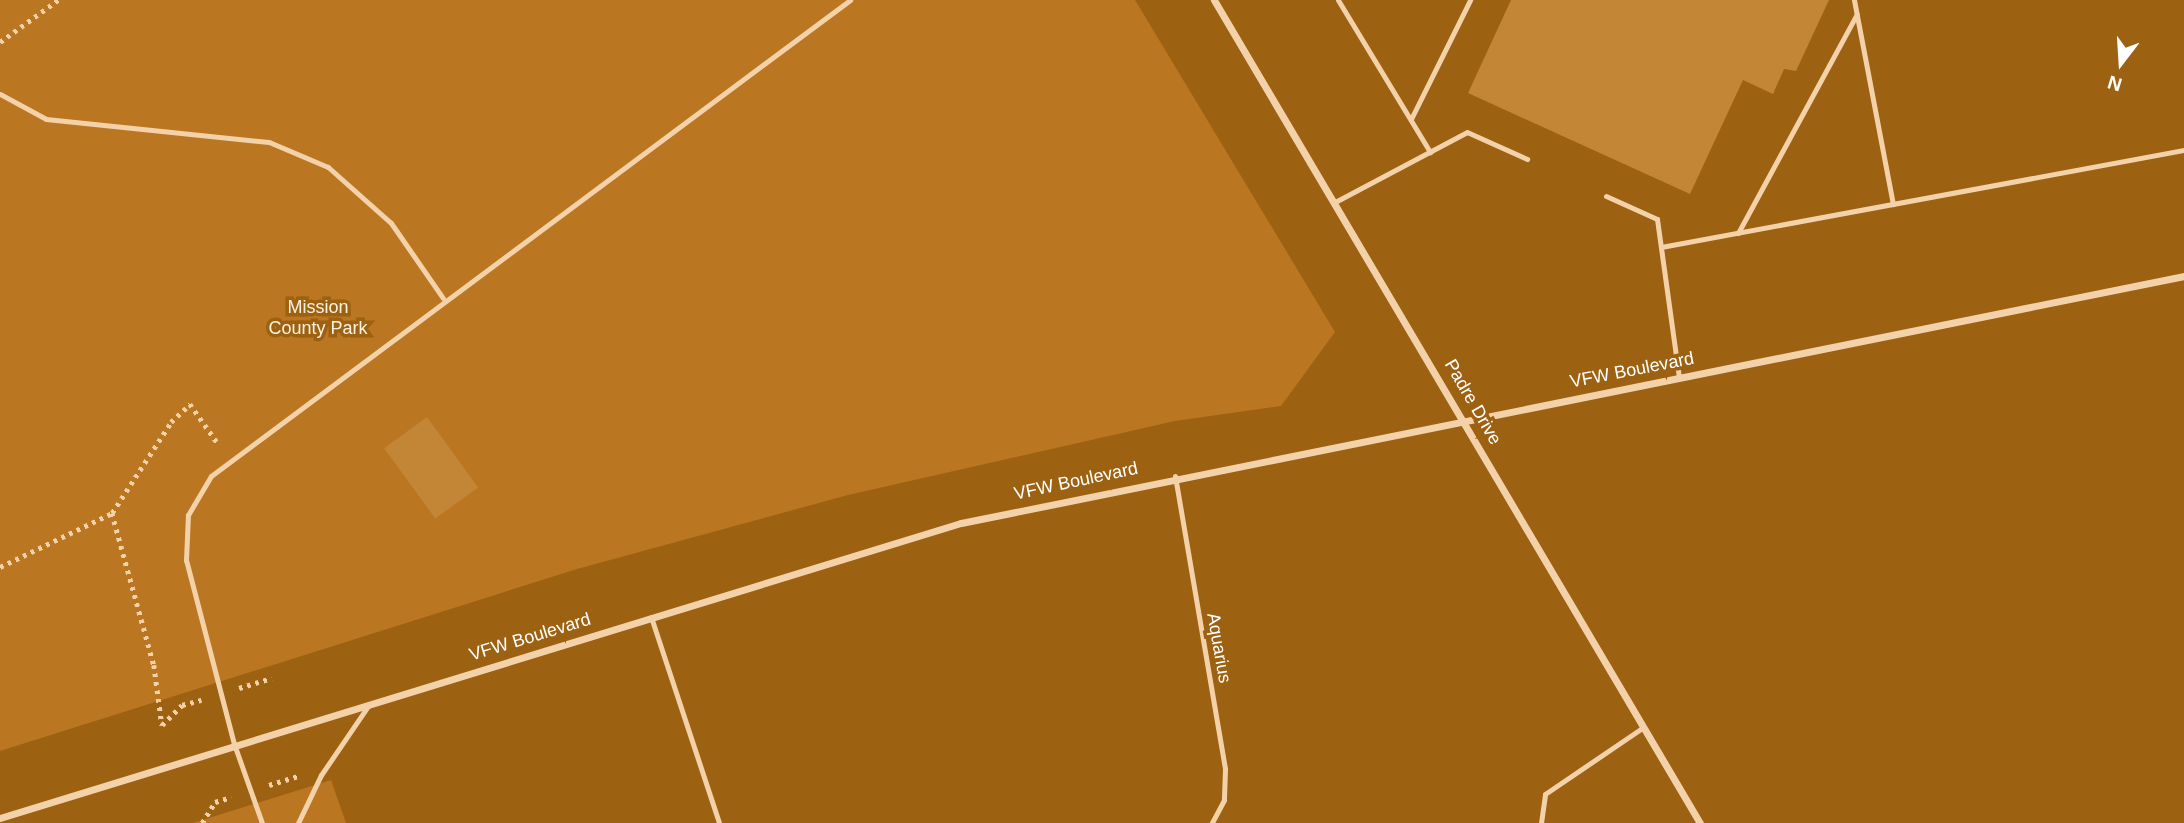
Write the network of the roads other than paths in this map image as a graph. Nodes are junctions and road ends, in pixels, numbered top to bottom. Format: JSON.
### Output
{"nodes":[{"id":1,"x":850,"y":0,"type":"edge"},
{"id":2,"x":1214,"y":0,"type":"edge"},
{"id":3,"x":1338,"y":0,"type":"edge"},
{"id":4,"x":1470,"y":0,"type":"edge"},
{"id":5,"x":1854,"y":0,"type":"edge"},
{"id":6,"x":1857,"y":15,"type":"junction"},
{"id":7,"x":0,"y":94,"type":"edge"},
{"id":8,"x":1411,"y":120,"type":"junction"},
{"id":9,"x":2184,"y":150,"type":"edge"},
{"id":10,"x":1430,"y":152,"type":"junction"},
{"id":11,"x":1527,"y":159,"type":"dead end"},
{"id":12,"x":1606,"y":196,"type":"dead end"},
{"id":13,"x":1335,"y":202,"type":"junction"},
{"id":14,"x":1892,"y":204,"type":"junction"},
{"id":15,"x":1738,"y":233,"type":"junction"},
{"id":16,"x":1661,"y":247,"type":"junction"},
{"id":17,"x":2184,"y":276,"type":"edge"},
{"id":18,"x":443,"y":298,"type":"junction"},
{"id":19,"x":1679,"y":377,"type":"junction"},
{"id":20,"x":1465,"y":419,"type":"junction"},
{"id":21,"x":1175,"y":476,"type":"junction"},
{"id":22,"x":651,"y":617,"type":"junction"},
{"id":23,"x":371,"y":702,"type":"junction"},
{"id":24,"x":1642,"y":728,"type":"junction"},
{"id":25,"x":234,"y":744,"type":"junction"},
{"id":26,"x":0,"y":818,"type":"edge"},
{"id":27,"x":262,"y":823,"type":"edge"},
{"id":28,"x":299,"y":823,"type":"edge"},
{"id":29,"x":719,"y":823,"type":"edge"},
{"id":30,"x":1212,"y":823,"type":"edge"},
{"id":31,"x":1541,"y":823,"type":"edge"},
{"id":32,"x":1700,"y":823,"type":"edge"}],
"edges":[{"from":1,"to":18,"type":"lane"},
{"from":2,"to":13,"type":"street","name":"Padre Drive"},
{"from":3,"to":8,"type":"lane"},
{"from":4,"to":8,"type":"lane"},
{"from":5,"to":6,"type":"lane"},
{"from":6,"to":14,"type":"lane"},
{"from":6,"to":15,"type":"lane"},
{"from":7,"to":18,"type":"lane"},
{"from":8,"to":10,"type":"lane"},
{"from":9,"to":14,"type":"lane"},
{"from":10,"to":11,"type":"lane"},
{"from":10,"to":13,"type":"lane"},
{"from":12,"to":16,"type":"lane"},
{"from":13,"to":20,"type":"street","name":"Padre Drive"},
{"from":14,"to":15,"type":"lane"},
{"from":15,"to":16,"type":"lane"},
{"from":16,"to":19,"type":"lane"},
{"from":17,"to":19,"type":"street","name":"VFW Boulevard"},
{"from":18,"to":25,"type":"lane"},
{"from":19,"to":20,"type":"street","name":"VFW Boulevard"},
{"from":20,"to":21,"type":"street","name":"VFW Boulevard"},
{"from":20,"to":24,"type":"street","name":"Padre Drive"},
{"from":21,"to":22,"type":"street","name":"VFW Boulevard"},
{"from":21,"to":30,"type":"lane","name":"Aquarius"},
{"from":22,"to":23,"type":"street","name":"VFW Boulevard"},
{"from":22,"to":29,"type":"lane"},
{"from":23,"to":25,"type":"street","name":"VFW Boulevard"},
{"from":23,"to":28,"type":"lane"},
{"from":24,"to":31,"type":"lane"},
{"from":24,"to":32,"type":"street","name":"Padre Drive"},
{"from":25,"to":26,"type":"street","name":"VFW Boulevard"},
{"from":25,"to":27,"type":"lane"}]}
